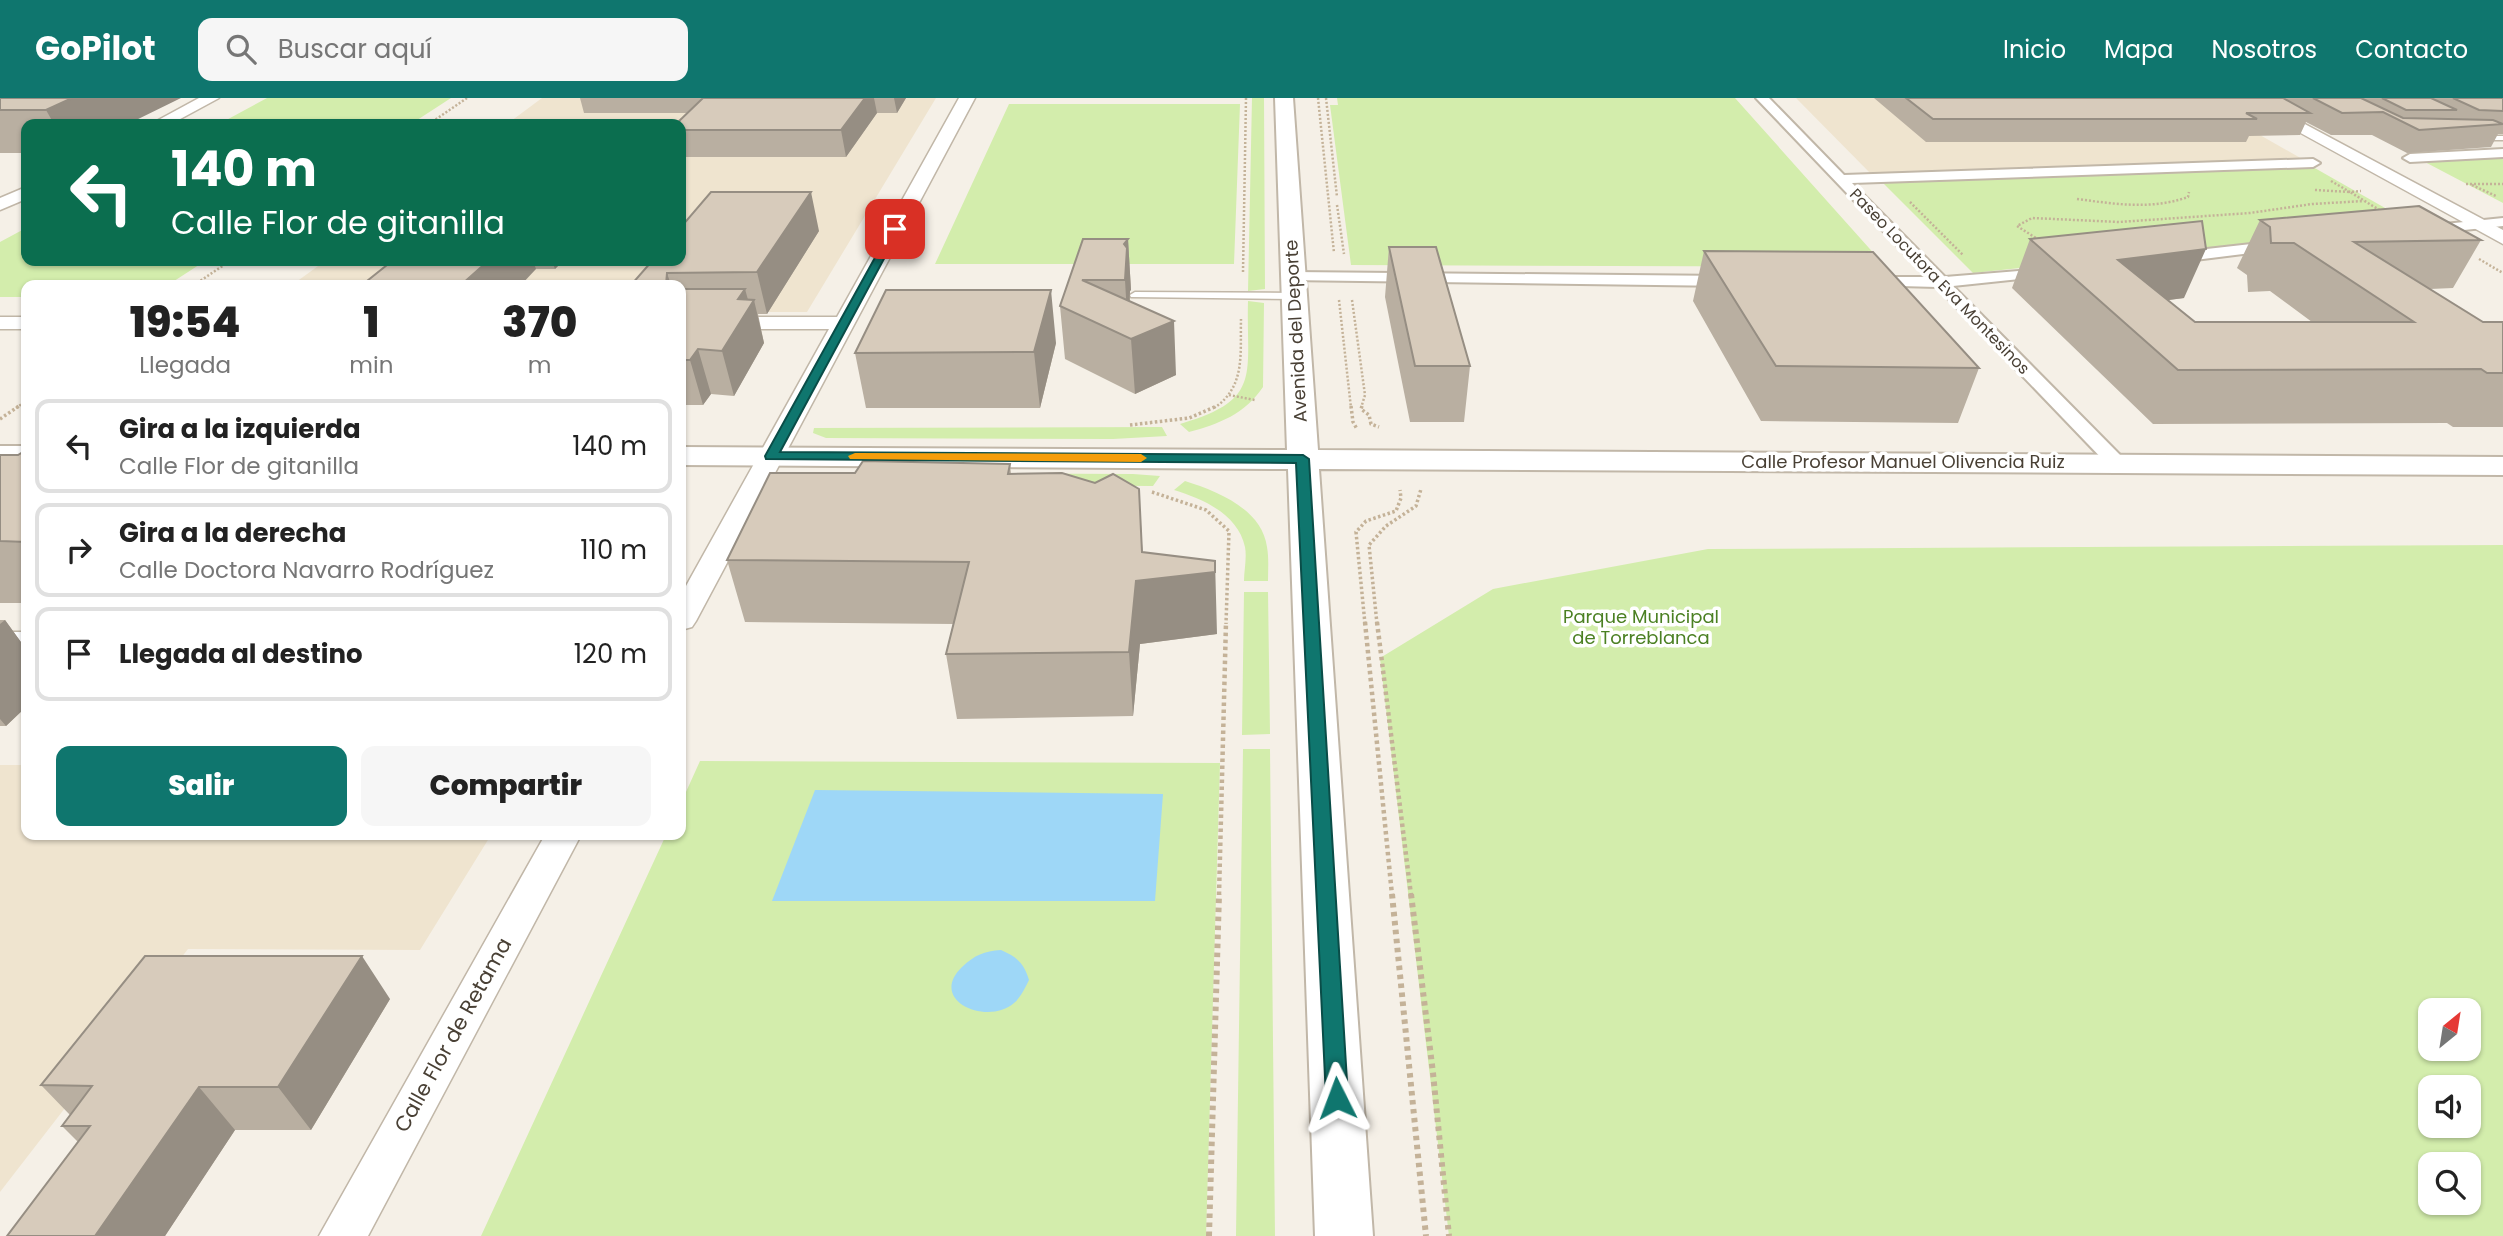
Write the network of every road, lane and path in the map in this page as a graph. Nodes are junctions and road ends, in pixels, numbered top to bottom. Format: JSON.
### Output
{"nodes":[{"id":1,"x":211,"y":98,"type":"edge"},
{"id":2,"x":467,"y":98,"type":"edge"},
{"id":3,"x":967,"y":98,"type":"edge"},
{"id":4,"x":1246,"y":98,"type":"edge"},
{"id":5,"x":1284,"y":98,"type":"edge"},
{"id":6,"x":1326,"y":98,"type":"edge"},
{"id":7,"x":1762,"y":98,"type":"edge"},
{"id":8,"x":2245,"y":98,"type":"edge"},
{"id":9,"x":169,"y":119,"type":"edge"},
{"id":10,"x":436,"y":119,"type":"edge"},
{"id":11,"x":2467,"y":138,"type":"edge"},
{"id":12,"x":2503,"y":138,"type":"edge"},
{"id":13,"x":2503,"y":153,"type":"edge"},
{"id":14,"x":2410,"y":158,"type":"dead end"},
{"id":15,"x":2314,"y":163,"type":"dead end"},
{"id":16,"x":2326,"y":178,"type":"dead end"},
{"id":17,"x":1846,"y":184,"type":"junction"},
{"id":18,"x":2503,"y":184,"type":"edge"},
{"id":19,"x":2191,"y":186,"type":"dead end"},
{"id":20,"x":2314,"y":190,"type":"dead end"},
{"id":21,"x":2362,"y":191,"type":"dead end"},
{"id":22,"x":2350,"y":192,"type":"junction"},
{"id":23,"x":21,"y":194,"type":"edge"},
{"id":24,"x":1337,"y":197,"type":"dead end"},
{"id":25,"x":2067,"y":198,"type":"dead end"},
{"id":26,"x":2503,"y":200,"type":"edge"},
{"id":27,"x":2365,"y":201,"type":"junction"},
{"id":28,"x":0,"y":205,"type":"edge"},
{"id":29,"x":1337,"y":205,"type":"dead end"},
{"id":30,"x":2388,"y":215,"type":"edge"},
{"id":31,"x":2503,"y":222,"type":"edge"},
{"id":32,"x":2478,"y":225,"type":"junction"},
{"id":33,"x":2415,"y":231,"type":"edge"},
{"id":34,"x":2503,"y":238,"type":"edge"},
{"id":35,"x":2029,"y":244,"type":"dead end"},
{"id":36,"x":2290,"y":245,"type":"edge"},
{"id":37,"x":1974,"y":254,"type":"dead end"},
{"id":38,"x":1963,"y":255,"type":"junction"},
{"id":39,"x":2151,"y":260,"type":"edge"},
{"id":40,"x":1969,"y":261,"type":"dead end"},
{"id":41,"x":222,"y":266,"type":"edge"},
{"id":42,"x":2067,"y":269,"type":"edge"},
{"id":43,"x":1349,"y":278,"type":"junction"},
{"id":44,"x":202,"y":280,"type":"edge"},
{"id":45,"x":1749,"y":281,"type":"edge"},
{"id":46,"x":1845,"y":282,"type":"edge"},
{"id":47,"x":1942,"y":282,"type":"junction"},
{"id":48,"x":1294,"y":287,"type":"junction"},
{"id":49,"x":1135,"y":295,"type":"dead end"},
{"id":50,"x":1242,"y":296,"type":"junction"},
{"id":51,"x":0,"y":323,"type":"edge"},
{"id":52,"x":21,"y":323,"type":"edge"},
{"id":53,"x":686,"y":323,"type":"edge"},
{"id":54,"x":844,"y":323,"type":"junction"},
{"id":55,"x":1229,"y":394,"type":"junction"},
{"id":56,"x":1255,"y":400,"type":"dead end"},
{"id":57,"x":21,"y":404,"type":"edge"},
{"id":58,"x":1361,"y":409,"type":"dead end"},
{"id":59,"x":0,"y":419,"type":"edge"},
{"id":60,"x":1128,"y":425,"type":"dead end"},
{"id":61,"x":0,"y":455,"type":"edge"},
{"id":62,"x":21,"y":455,"type":"edge"},
{"id":63,"x":686,"y":456,"type":"edge"},
{"id":64,"x":771,"y":456,"type":"junction"},
{"id":65,"x":1303,"y":459,"type":"junction"},
{"id":66,"x":2117,"y":464,"type":"junction"},
{"id":67,"x":2503,"y":466,"type":"edge"},
{"id":68,"x":1142,"y":492,"type":"edge"},
{"id":69,"x":1422,"y":495,"type":"dead end"},
{"id":70,"x":1401,"y":498,"type":"dead end"},
{"id":71,"x":686,"y":612,"type":"edge"},
{"id":72,"x":0,"y":640,"type":"edge"},
{"id":73,"x":21,"y":640,"type":"edge"},
{"id":74,"x":560,"y":840,"type":"edge"},
{"id":75,"x":343,"y":1236,"type":"edge"},
{"id":76,"x":1209,"y":1236,"type":"edge"},
{"id":77,"x":1344,"y":1236,"type":"edge"},
{"id":78,"x":1426,"y":1236,"type":"edge"},
{"id":79,"x":1449,"y":1236,"type":"edge"}],
"edges":[{"from":1,"to":9,"type":"street"},
{"from":2,"to":10,"type":"path"},
{"from":3,"to":54,"type":"street"},
{"from":4,"to":50,"type":"path"},
{"from":5,"to":48,"type":"street","name":"Avenida del Deporte"},
{"from":6,"to":24,"type":"path"},
{"from":7,"to":17,"type":"street","name":"Paseo Locutora Eva Montesinos"},
{"from":8,"to":32,"type":"street"},
{"from":11,"to":12,"type":"lane"},
{"from":13,"to":14,"type":"street"},
{"from":15,"to":17,"type":"street"},
{"from":16,"to":22,"type":"path"},
{"from":17,"to":38,"type":"path"},
{"from":17,"to":47,"type":"street","name":"Paseo Locutora Eva Montesinos"},
{"from":18,"to":26,"type":"path"},
{"from":19,"to":25,"type":"path"},
{"from":20,"to":22,"type":"path"},
{"from":21,"to":22,"type":"path"},
{"from":22,"to":27,"type":"path"},
{"from":23,"to":28,"type":"street"},
{"from":27,"to":30,"type":"path"},
{"from":27,"to":35,"type":"path"},
{"from":29,"to":43,"type":"path"},
{"from":31,"to":32,"type":"street"},
{"from":32,"to":33,"type":"street"},
{"from":32,"to":34,"type":"street"},
{"from":36,"to":39,"type":"street"},
{"from":37,"to":38,"type":"path"},
{"from":38,"to":40,"type":"path"},
{"from":41,"to":44,"type":"path"},
{"from":42,"to":47,"type":"street"},
{"from":43,"to":45,"type":"street"},
{"from":43,"to":48,"type":"street"},
{"from":43,"to":58,"type":"path"},
{"from":46,"to":47,"type":"street"},
{"from":47,"to":66,"type":"street","name":"Paseo Locutora Eva Montesinos"},
{"from":48,"to":50,"type":"lane"},
{"from":48,"to":65,"type":"street","name":"Avenida del Deporte"},
{"from":49,"to":50,"type":"lane"},
{"from":50,"to":55,"type":"path"},
{"from":51,"to":52,"type":"street"},
{"from":53,"to":54,"type":"street"},
{"from":54,"to":64,"type":"street"},
{"from":55,"to":56,"type":"path"},
{"from":55,"to":60,"type":"path"},
{"from":57,"to":59,"type":"path"},
{"from":61,"to":62,"type":"street"},
{"from":63,"to":64,"type":"street","name":"Calle Profesor Manuel Olivencia Ruiz"},
{"from":64,"to":65,"type":"street","name":"Calle Profesor Manuel Olivencia Ruiz"},
{"from":64,"to":71,"type":"street"},
{"from":65,"to":66,"type":"street","name":"Calle Profesor Manuel Olivencia Ruiz"},
{"from":65,"to":77,"type":"street","name":"Avenida del Deporte"},
{"from":66,"to":67,"type":"street","name":"Calle Profesor Manuel Olivencia Ruiz"},
{"from":68,"to":76,"type":"path"},
{"from":69,"to":79,"type":"path"},
{"from":70,"to":78,"type":"path"},
{"from":72,"to":73,"type":"street"},
{"from":74,"to":75,"type":"street","name":"Calle Flor de Retama"}]}
